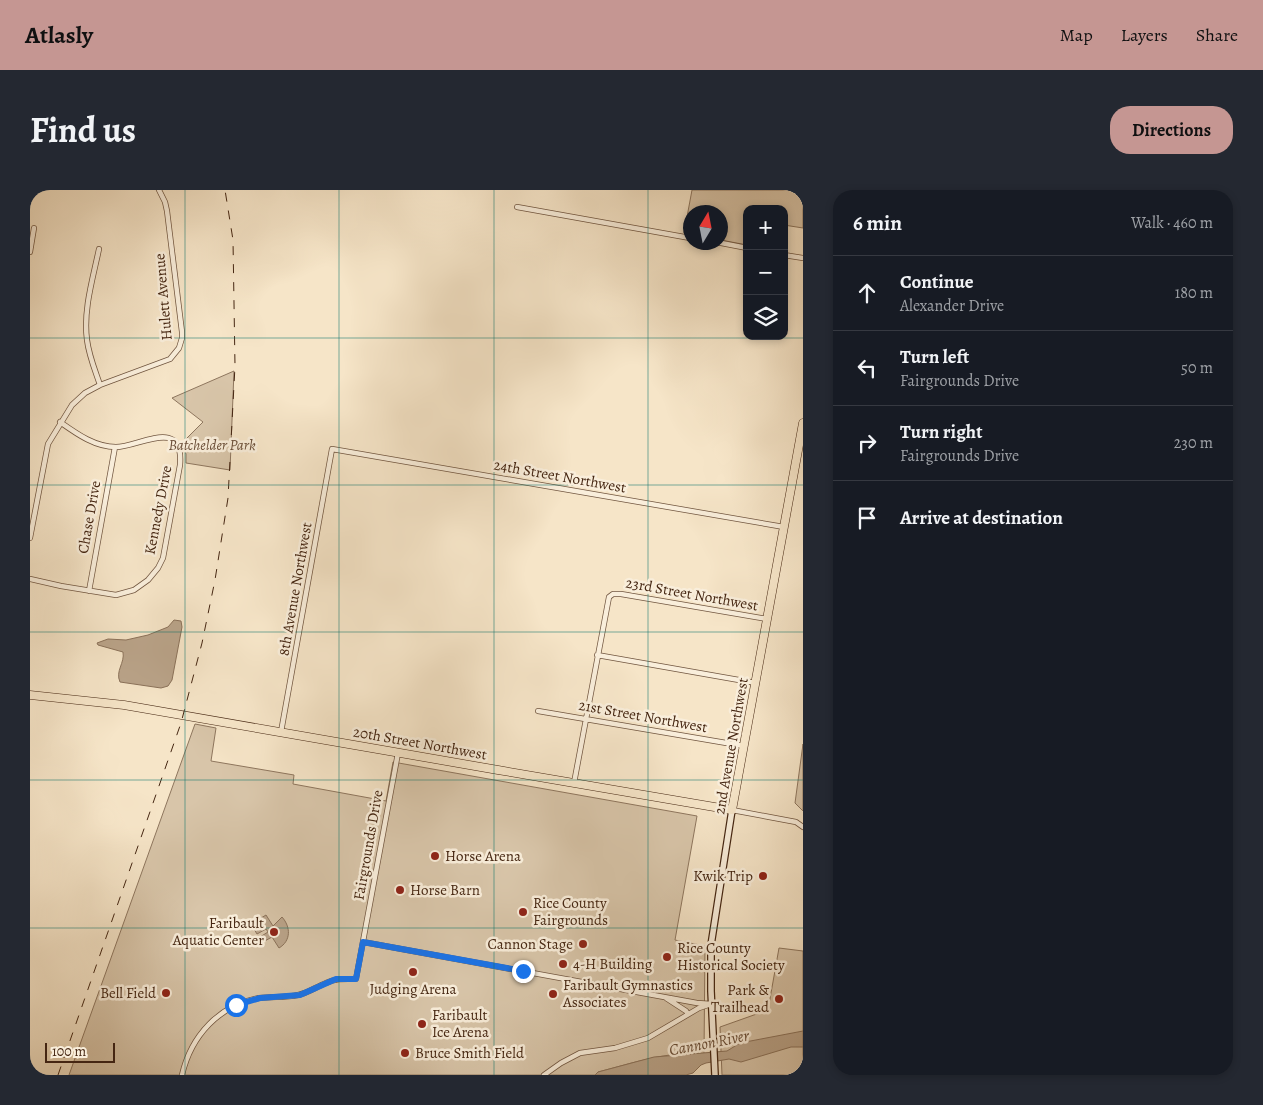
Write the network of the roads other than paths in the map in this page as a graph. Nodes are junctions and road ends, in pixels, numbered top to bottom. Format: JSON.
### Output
{"nodes":[{"id":1,"x":159,"y":190,"type":"edge"},
{"id":2,"x":517,"y":208,"type":"dead end"},
{"id":3,"x":34,"y":228,"type":"dead end"},
{"id":4,"x":683,"y":237,"type":"edge"},
{"id":5,"x":728,"y":244,"type":"edge"},
{"id":6,"x":743,"y":247,"type":"edge"},
{"id":7,"x":99,"y":249,"type":"dead end"},
{"id":8,"x":30,"y":252,"type":"edge"},
{"id":9,"x":788,"y":256,"type":"edge"},
{"id":10,"x":803,"y":258,"type":"edge"},
{"id":11,"x":100,"y":385,"type":"junction"},
{"id":12,"x":60,"y":422,"type":"junction"},
{"id":13,"x":803,"y":423,"type":"edge"},
{"id":14,"x":115,"y":448,"type":"junction"},
{"id":15,"x":332,"y":449,"type":"joint"},
{"id":16,"x":784,"y":527,"type":"junction"},
{"id":17,"x":30,"y":538,"type":"edge"},
{"id":18,"x":30,"y":579,"type":"edge"},
{"id":19,"x":89,"y":591,"type":"junction"},
{"id":20,"x":768,"y":619,"type":"junction"},
{"id":21,"x":597,"y":655,"type":"junction"},
{"id":22,"x":756,"y":683,"type":"junction"},
{"id":23,"x":30,"y":696,"type":"edge"},
{"id":24,"x":538,"y":711,"type":"dead end"},
{"id":25,"x":585,"y":719,"type":"junction"},
{"id":26,"x":281,"y":732,"type":"junction"},
{"id":27,"x":744,"y":746,"type":"junction"},
{"id":28,"x":398,"y":753,"type":"junction"},
{"id":29,"x":574,"y":783,"type":"junction"},
{"id":30,"x":732,"y":810,"type":"junction"},
{"id":31,"x":803,"y":827,"type":"edge"},
{"id":32,"x":363,"y":942,"type":"junction"},
{"id":33,"x":663,"y":997,"type":"junction"},
{"id":34,"x":712,"y":1004,"type":"junction"},
{"id":35,"x":688,"y":1014,"type":"junction"},
{"id":36,"x":182,"y":1075,"type":"edge"},
{"id":37,"x":544,"y":1075,"type":"edge"},
{"id":38,"x":715,"y":1075,"type":"edge"}],
"edges":[{"from":1,"to":11,"type":"street","name":"Hulett Avenue"},
{"from":2,"to":4,"type":"street"},
{"from":3,"to":8,"type":"street"},
{"from":5,"to":6,"type":"street"},
{"from":7,"to":11,"type":"street"},
{"from":9,"to":10,"type":"street"},
{"from":11,"to":12,"type":"street","name":"Hulett Avenue"},
{"from":12,"to":14,"type":"street","name":"Kennedy Drive"},
{"from":12,"to":17,"type":"street","name":"Hulett Avenue"},
{"from":13,"to":16,"type":"highway","name":"2nd Avenue Northwest"},
{"from":14,"to":19,"type":"street","name":"Chase Drive"},
{"from":14,"to":19,"type":"street","name":"Kennedy Drive"},
{"from":15,"to":16,"type":"street","name":"24th Street Northwest"},
{"from":15,"to":26,"type":"street","name":"8th Avenue Northwest"},
{"from":16,"to":20,"type":"highway","name":"2nd Avenue Northwest"},
{"from":18,"to":19,"type":"street","name":"Kennedy Drive"},
{"from":20,"to":21,"type":"street","name":"23rd Street Northwest"},
{"from":20,"to":22,"type":"highway","name":"2nd Avenue Northwest"},
{"from":21,"to":22,"type":"street"},
{"from":21,"to":25,"type":"street"},
{"from":22,"to":27,"type":"highway","name":"2nd Avenue Northwest"},
{"from":23,"to":26,"type":"highway","name":"20th Street Northwest"},
{"from":24,"to":25,"type":"street","name":"21st Street Northwest"},
{"from":25,"to":27,"type":"street","name":"21st Street Northwest"},
{"from":25,"to":29,"type":"street"},
{"from":26,"to":28,"type":"highway","name":"20th Street Northwest"},
{"from":27,"to":30,"type":"highway","name":"2nd Avenue Northwest"},
{"from":28,"to":29,"type":"highway","name":"20th Street Northwest"},
{"from":28,"to":32,"type":"street","name":"Fairgrounds Drive"},
{"from":29,"to":30,"type":"highway","name":"20th Street Northwest"},
{"from":30,"to":31,"type":"street","name":"20th Street Northwest"},
{"from":30,"to":34,"type":"street","name":"2nd Avenue Northwest"},
{"from":32,"to":33,"type":"street"},
{"from":32,"to":36,"type":"street","name":"Fairgrounds Drive"},
{"from":33,"to":34,"type":"street"},
{"from":33,"to":35,"type":"street"},
{"from":34,"to":35,"type":"street"},
{"from":34,"to":38,"type":"street","name":"2nd Avenue Northwest"},
{"from":35,"to":37,"type":"street"}]}
